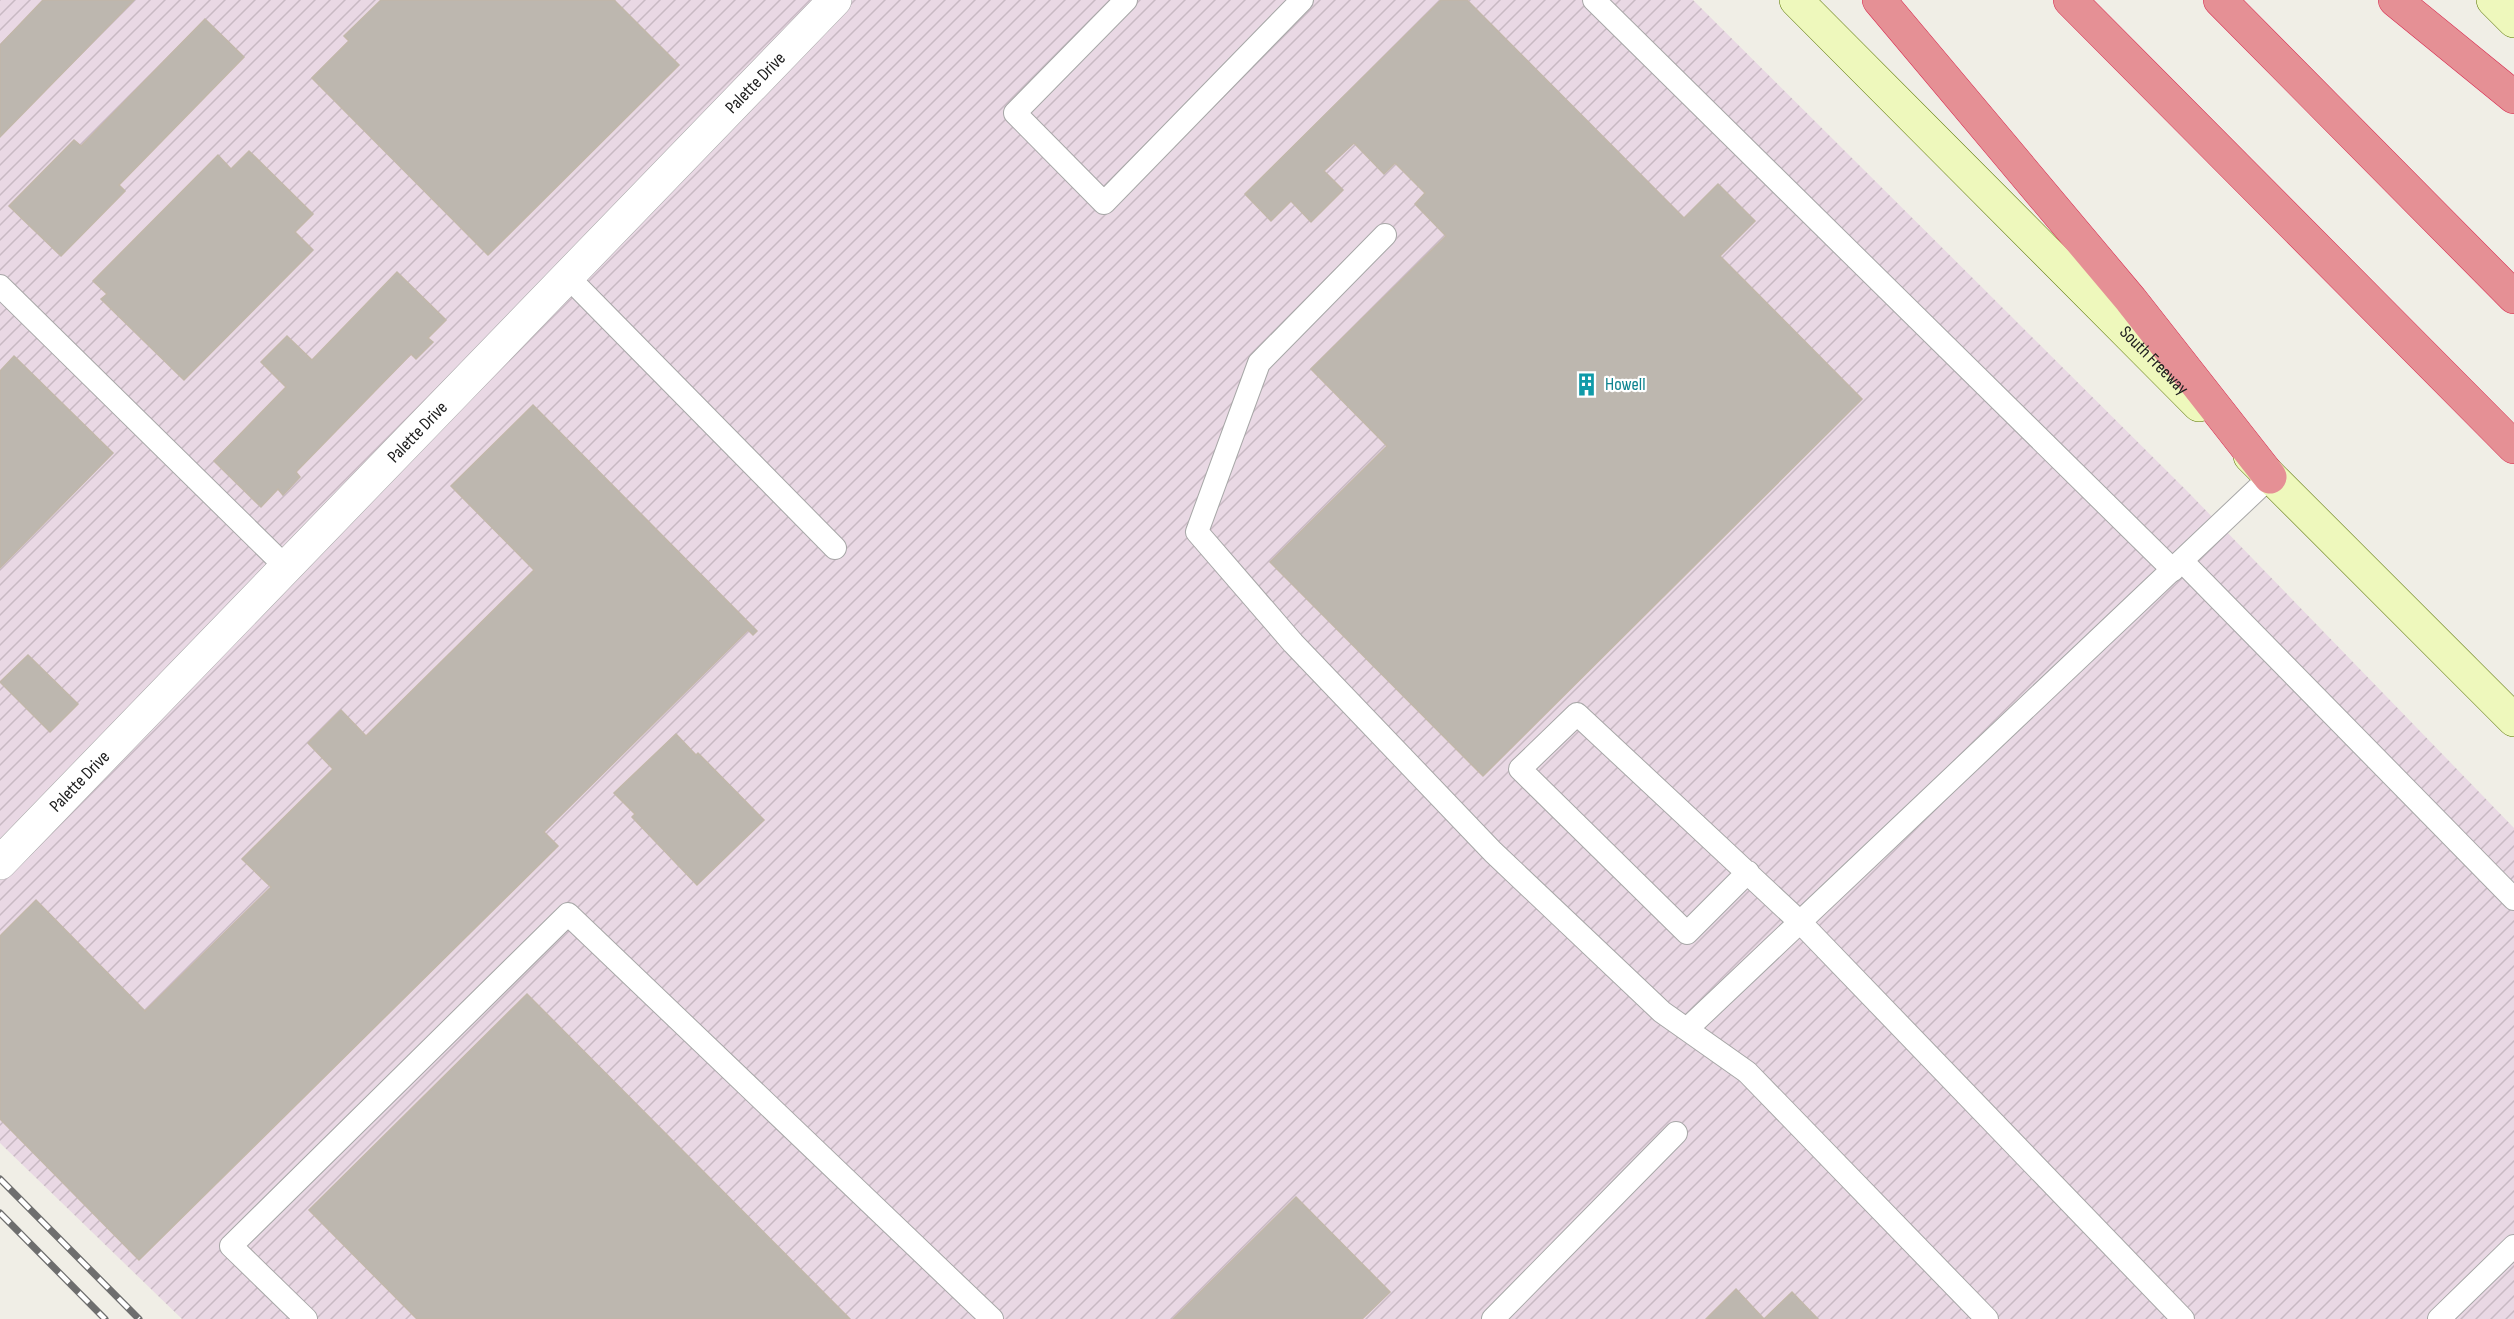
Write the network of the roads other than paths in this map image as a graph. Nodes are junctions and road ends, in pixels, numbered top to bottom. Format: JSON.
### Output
{"nodes":[{"id":1,"x":835,"y":0,"type":"edge"},
{"id":2,"x":1126,"y":0,"type":"edge"},
{"id":3,"x":1302,"y":0,"type":"edge"},
{"id":4,"x":1594,"y":0,"type":"edge"},
{"id":5,"x":1796,"y":0,"type":"edge"},
{"id":6,"x":1879,"y":0,"type":"edge"},
{"id":7,"x":2070,"y":0,"type":"edge"},
{"id":8,"x":2220,"y":0,"type":"edge"},
{"id":9,"x":2395,"y":0,"type":"edge"},
{"id":10,"x":2493,"y":0,"type":"edge"},
{"id":11,"x":2514,"y":21,"type":"edge"},
{"id":12,"x":2514,"y":97,"type":"edge"},
{"id":13,"x":1385,"y":235,"type":"dead end"},
{"id":14,"x":568,"y":277,"type":"junction"},
{"id":15,"x":0,"y":286,"type":"edge"},
{"id":16,"x":2514,"y":297,"type":"edge"},
{"id":17,"x":2514,"y":447,"type":"edge"},
{"id":18,"x":2270,"y":477,"type":"junction"},
{"id":19,"x":836,"y":548,"type":"dead end"},
{"id":20,"x":2178,"y":565,"type":"junction"},
{"id":21,"x":286,"y":567,"type":"junction"},
{"id":22,"x":2514,"y":720,"type":"edge"},
{"id":23,"x":0,"y":863,"type":"edge"},
{"id":24,"x":1748,"y":872,"type":"junction"},
{"id":25,"x":2514,"y":899,"type":"edge"},
{"id":26,"x":1800,"y":922,"type":"junction"},
{"id":27,"x":1687,"y":1029,"type":"junction"},
{"id":28,"x":1676,"y":1133,"type":"dead end"},
{"id":29,"x":2514,"y":1246,"type":"edge"},
{"id":30,"x":306,"y":1319,"type":"edge"},
{"id":31,"x":992,"y":1319,"type":"edge"},
{"id":32,"x":1493,"y":1319,"type":"edge"},
{"id":33,"x":1987,"y":1319,"type":"edge"},
{"id":34,"x":2183,"y":1319,"type":"edge"},
{"id":35,"x":2439,"y":1319,"type":"edge"}],
"edges":[{"from":1,"to":14,"type":"street","name":"Palette Drive"},
{"from":2,"to":3,"type":"lane"},
{"from":4,"to":20,"type":"lane"},
{"from":5,"to":18,"type":"main road","name":"South Freeway"},
{"from":6,"to":18,"type":"highway"},
{"from":7,"to":17,"type":"highway"},
{"from":8,"to":16,"type":"highway"},
{"from":9,"to":12,"type":"highway"},
{"from":10,"to":11,"type":"main road"},
{"from":13,"to":27,"type":"lane"},
{"from":14,"to":19,"type":"lane"},
{"from":14,"to":21,"type":"street","name":"Palette Drive"},
{"from":15,"to":21,"type":"lane"},
{"from":18,"to":20,"type":"lane"},
{"from":18,"to":22,"type":"main road","name":"South Freeway"},
{"from":20,"to":25,"type":"lane"},
{"from":20,"to":26,"type":"lane"},
{"from":21,"to":23,"type":"street","name":"Palette Drive"},
{"from":24,"to":24,"type":"lane"},
{"from":24,"to":26,"type":"lane"},
{"from":26,"to":27,"type":"lane"},
{"from":26,"to":34,"type":"lane"},
{"from":27,"to":33,"type":"lane"},
{"from":28,"to":32,"type":"lane"},
{"from":29,"to":35,"type":"lane"},
{"from":30,"to":31,"type":"lane"}]}
